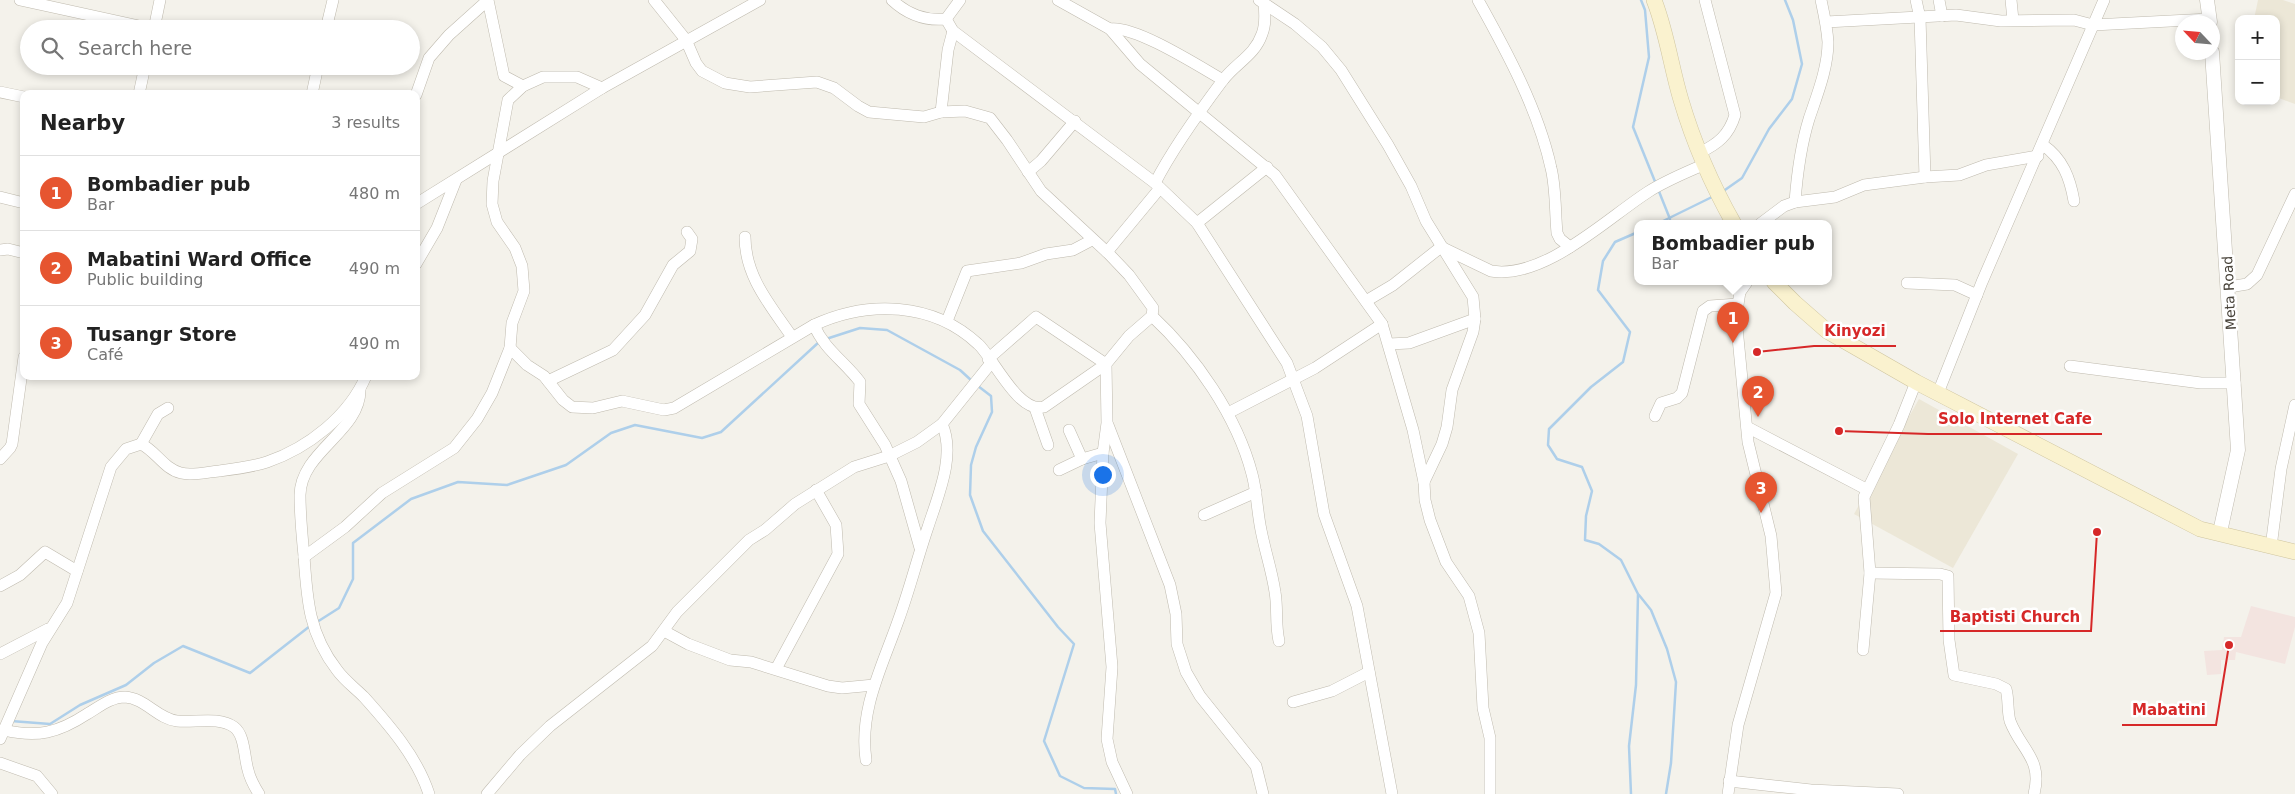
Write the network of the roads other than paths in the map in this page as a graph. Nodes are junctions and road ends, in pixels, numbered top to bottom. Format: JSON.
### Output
{"nodes":[{"id":1,"x":20,"y":0,"type":"edge"},
{"id":2,"x":160,"y":0,"type":"edge"},
{"id":3,"x":333,"y":0,"type":"edge"},
{"id":4,"x":654,"y":0,"type":"edge"},
{"id":5,"x":760,"y":0,"type":"edge"},
{"id":6,"x":892,"y":0,"type":"edge"},
{"id":7,"x":960,"y":0,"type":"edge"},
{"id":8,"x":1058,"y":0,"type":"edge"},
{"id":9,"x":1478,"y":0,"type":"edge"},
{"id":10,"x":1654,"y":0,"type":"edge"},
{"id":11,"x":1705,"y":0,"type":"edge"},
{"id":12,"x":1821,"y":0,"type":"edge"},
{"id":13,"x":1916,"y":0,"type":"edge"},
{"id":14,"x":1939,"y":0,"type":"edge"},
{"id":15,"x":2011,"y":0,"type":"edge"},
{"id":16,"x":2104,"y":0,"type":"edge"},
{"id":17,"x":2208,"y":0,"type":"edge"},
{"id":18,"x":1261,"y":2,"type":"edge"},
{"id":19,"x":2209,"y":15,"type":"edge"},
{"id":20,"x":1942,"y":16,"type":"junction"},
{"id":21,"x":1920,"y":18,"type":"junction"},
{"id":22,"x":946,"y":19,"type":"junction"},
{"id":23,"x":112,"y":20,"type":"edge"},
{"id":24,"x":155,"y":20,"type":"edge"},
{"id":25,"x":328,"y":20,"type":"edge"},
{"id":26,"x":2013,"y":20,"type":"junction"},
{"id":27,"x":1826,"y":22,"type":"junction"},
{"id":28,"x":2175,"y":22,"type":"edge"},
{"id":29,"x":2093,"y":25,"type":"junction"},
{"id":30,"x":1110,"y":29,"type":"junction"},
{"id":31,"x":953,"y":31,"type":"junction"},
{"id":32,"x":686,"y":40,"type":"junction"},
{"id":33,"x":2213,"y":60,"type":"edge"},
{"id":34,"x":143,"y":75,"type":"edge"},
{"id":35,"x":314,"y":75,"type":"edge"},
{"id":36,"x":1223,"y":80,"type":"junction"},
{"id":37,"x":523,"y":86,"type":"junction"},
{"id":38,"x":602,"y":88,"type":"junction"},
{"id":39,"x":140,"y":90,"type":"edge"},
{"id":40,"x":312,"y":90,"type":"edge"},
{"id":41,"x":418,"y":90,"type":"edge"},
{"id":42,"x":0,"y":92,"type":"edge"},
{"id":43,"x":20,"y":96,"type":"edge"},
{"id":44,"x":941,"y":112,"type":"junction"},
{"id":45,"x":1200,"y":114,"type":"junction"},
{"id":46,"x":1075,"y":121,"type":"junction"},
{"id":47,"x":2040,"y":150,"type":"junction"},
{"id":48,"x":498,"y":154,"type":"junction"},
{"id":49,"x":1701,"y":159,"type":"junction"},
{"id":50,"x":1267,"y":168,"type":"junction"},
{"id":51,"x":1028,"y":172,"type":"junction"},
{"id":52,"x":1925,"y":177,"type":"junction"},
{"id":53,"x":456,"y":180,"type":"junction"},
{"id":54,"x":1157,"y":186,"type":"junction"},
{"id":55,"x":2295,"y":194,"type":"edge"},
{"id":56,"x":0,"y":197,"type":"edge"},
{"id":57,"x":2074,"y":201,"type":"dead end"},
{"id":58,"x":20,"y":202,"type":"edge"},
{"id":59,"x":420,"y":202,"type":"edge"},
{"id":60,"x":1795,"y":202,"type":"junction"},
{"id":61,"x":1732,"y":220,"type":"edge"},
{"id":62,"x":1765,"y":220,"type":"edge"},
{"id":63,"x":1198,"y":223,"type":"junction"},
{"id":64,"x":687,"y":232,"type":"dead end"},
{"id":65,"x":745,"y":238,"type":"dead end"},
{"id":66,"x":1092,"y":240,"type":"junction"},
{"id":67,"x":1441,"y":247,"type":"junction"},
{"id":68,"x":1570,"y":247,"type":"junction"},
{"id":69,"x":0,"y":250,"type":"edge"},
{"id":70,"x":20,"y":252,"type":"edge"},
{"id":71,"x":1106,"y":252,"type":"junction"},
{"id":72,"x":420,"y":257,"type":"edge"},
{"id":73,"x":1908,"y":283,"type":"dead end"},
{"id":74,"x":1745,"y":285,"type":"edge"},
{"id":75,"x":1777,"y":285,"type":"edge"},
{"id":76,"x":2229,"y":287,"type":"junction"},
{"id":77,"x":1977,"y":295,"type":"junction"},
{"id":78,"x":1366,"y":300,"type":"junction"},
{"id":79,"x":1738,"y":304,"type":"junction"},
{"id":80,"x":1152,"y":316,"type":"junction"},
{"id":81,"x":1475,"y":318,"type":"junction"},
{"id":82,"x":947,"y":321,"type":"junction"},
{"id":83,"x":1382,"y":324,"type":"junction"},
{"id":84,"x":818,"y":334,"type":"junction"},
{"id":85,"x":792,"y":337,"type":"junction"},
{"id":86,"x":1389,"y":344,"type":"junction"},
{"id":87,"x":510,"y":348,"type":"junction"},
{"id":88,"x":990,"y":361,"type":"junction"},
{"id":89,"x":1106,"y":364,"type":"junction"},
{"id":90,"x":2070,"y":366,"type":"dead end"},
{"id":91,"x":1294,"y":378,"type":"junction"},
{"id":92,"x":21,"y":380,"type":"edge"},
{"id":93,"x":364,"y":380,"type":"edge"},
{"id":94,"x":548,"y":381,"type":"junction"},
{"id":95,"x":1916,"y":382,"type":"junction"},
{"id":96,"x":2235,"y":383,"type":"junction"},
{"id":97,"x":360,"y":388,"type":"junction"},
{"id":98,"x":1938,"y":393,"type":"junction"},
{"id":99,"x":2295,"y":405,"type":"edge"},
{"id":100,"x":168,"y":408,"type":"dead end"},
{"id":101,"x":1035,"y":408,"type":"junction"},
{"id":102,"x":1228,"y":413,"type":"junction"},
{"id":103,"x":1654,"y":416,"type":"dead end"},
{"id":104,"x":1107,"y":423,"type":"junction"},
{"id":105,"x":942,"y":424,"type":"junction"},
{"id":106,"x":1747,"y":427,"type":"junction"},
{"id":107,"x":1069,"y":430,"type":"dead end"},
{"id":108,"x":141,"y":444,"type":"junction"},
{"id":109,"x":1048,"y":445,"type":"dead end"},
{"id":110,"x":1103,"y":453,"type":"junction"},
{"id":111,"x":890,"y":456,"type":"junction"},
{"id":112,"x":0,"y":459,"type":"edge"},
{"id":113,"x":1082,"y":459,"type":"junction"},
{"id":114,"x":1060,"y":470,"type":"dead end"},
{"id":115,"x":1424,"y":482,"type":"junction"},
{"id":116,"x":1866,"y":488,"type":"junction"},
{"id":117,"x":816,"y":490,"type":"junction"},
{"id":118,"x":1256,"y":492,"type":"junction"},
{"id":119,"x":1204,"y":515,"type":"dead end"},
{"id":120,"x":2220,"y":532,"type":"junction"},
{"id":121,"x":2271,"y":547,"type":"junction"},
{"id":122,"x":921,"y":549,"type":"junction"},
{"id":123,"x":2295,"y":552,"type":"edge"},
{"id":124,"x":304,"y":557,"type":"junction"},
{"id":125,"x":77,"y":571,"type":"junction"},
{"id":126,"x":1870,"y":573,"type":"junction"},
{"id":127,"x":0,"y":586,"type":"edge"},
{"id":128,"x":50,"y":628,"type":"junction"},
{"id":129,"x":664,"y":631,"type":"junction"},
{"id":130,"x":1279,"y":641,"type":"dead end"},
{"id":131,"x":1863,"y":650,"type":"dead end"},
{"id":132,"x":0,"y":654,"type":"edge"},
{"id":133,"x":776,"y":668,"type":"junction"},
{"id":134,"x":1370,"y":672,"type":"junction"},
{"id":135,"x":874,"y":685,"type":"junction"},
{"id":136,"x":1293,"y":702,"type":"dead end"},
{"id":137,"x":3,"y":731,"type":"edge"},
{"id":138,"x":866,"y":760,"type":"dead end"},
{"id":139,"x":0,"y":762,"type":"edge"},
{"id":140,"x":1730,"y":781,"type":"junction"},
{"id":141,"x":1389,"y":793,"type":"edge"},
{"id":142,"x":52,"y":794,"type":"edge"},
{"id":143,"x":259,"y":794,"type":"edge"},
{"id":144,"x":428,"y":794,"type":"edge"},
{"id":145,"x":487,"y":794,"type":"edge"},
{"id":146,"x":1127,"y":794,"type":"edge"},
{"id":147,"x":1263,"y":794,"type":"edge"},
{"id":148,"x":1490,"y":794,"type":"edge"},
{"id":149,"x":1728,"y":794,"type":"edge"},
{"id":150,"x":1898,"y":794,"type":"edge"},
{"id":151,"x":2034,"y":794,"type":"edge"}],
"edges":[{"from":1,"to":23,"type":"street"},
{"from":2,"to":24,"type":"street"},
{"from":3,"to":25,"type":"street"},
{"from":4,"to":32,"type":"street"},
{"from":5,"to":32,"type":"street"},
{"from":6,"to":22,"type":"street"},
{"from":7,"to":22,"type":"street"},
{"from":8,"to":30,"type":"street"},
{"from":9,"to":68,"type":"street"},
{"from":10,"to":49,"type":"main road"},
{"from":11,"to":49,"type":"street"},
{"from":12,"to":27,"type":"street"},
{"from":13,"to":21,"type":"street"},
{"from":14,"to":20,"type":"street"},
{"from":15,"to":26,"type":"street"},
{"from":16,"to":29,"type":"street"},
{"from":17,"to":19,"type":"street"},
{"from":18,"to":36,"type":"street"},
{"from":18,"to":67,"type":"street"},
{"from":20,"to":21,"type":"street"},
{"from":20,"to":26,"type":"street"},
{"from":21,"to":27,"type":"street"},
{"from":21,"to":52,"type":"street"},
{"from":22,"to":31,"type":"street"},
{"from":26,"to":29,"type":"street"},
{"from":27,"to":60,"type":"street"},
{"from":28,"to":29,"type":"street"},
{"from":29,"to":47,"type":"street"},
{"from":30,"to":36,"type":"street"},
{"from":30,"to":45,"type":"street"},
{"from":31,"to":44,"type":"street"},
{"from":31,"to":46,"type":"street"},
{"from":32,"to":38,"type":"street"},
{"from":32,"to":44,"type":"street"},
{"from":33,"to":76,"type":"street","name":"Meta Road"},
{"from":34,"to":39,"type":"street"},
{"from":35,"to":40,"type":"street"},
{"from":36,"to":45,"type":"street"},
{"from":37,"to":38,"type":"street"},
{"from":37,"to":41,"type":"street"},
{"from":37,"to":48,"type":"street"},
{"from":38,"to":48,"type":"street"},
{"from":42,"to":43,"type":"street"},
{"from":44,"to":51,"type":"street"},
{"from":45,"to":50,"type":"street"},
{"from":45,"to":54,"type":"street"},
{"from":46,"to":51,"type":"street"},
{"from":46,"to":54,"type":"street"},
{"from":47,"to":52,"type":"street"},
{"from":47,"to":57,"type":"street"},
{"from":47,"to":77,"type":"street"},
{"from":48,"to":53,"type":"street"},
{"from":48,"to":87,"type":"street"},
{"from":49,"to":61,"type":"main road"},
{"from":49,"to":68,"type":"street"},
{"from":50,"to":63,"type":"street"},
{"from":50,"to":78,"type":"street"},
{"from":51,"to":66,"type":"street"},
{"from":52,"to":60,"type":"street"},
{"from":53,"to":59,"type":"street"},
{"from":53,"to":72,"type":"street"},
{"from":54,"to":63,"type":"street"},
{"from":54,"to":71,"type":"street"},
{"from":55,"to":76,"type":"street"},
{"from":56,"to":58,"type":"street"},
{"from":60,"to":62,"type":"street"},
{"from":63,"to":91,"type":"street"},
{"from":64,"to":94,"type":"street"},
{"from":65,"to":85,"type":"street"},
{"from":66,"to":71,"type":"street"},
{"from":66,"to":82,"type":"street"},
{"from":67,"to":68,"type":"street"},
{"from":67,"to":78,"type":"street"},
{"from":67,"to":81,"type":"street"},
{"from":69,"to":70,"type":"street"},
{"from":71,"to":80,"type":"street"},
{"from":73,"to":77,"type":"street"},
{"from":74,"to":79,"type":"street"},
{"from":75,"to":95,"type":"main road"},
{"from":76,"to":96,"type":"street","name":"Meta Road"},
{"from":77,"to":98,"type":"street"},
{"from":78,"to":83,"type":"street"},
{"from":79,"to":103,"type":"street"},
{"from":79,"to":106,"type":"street"},
{"from":80,"to":89,"type":"street"},
{"from":80,"to":102,"type":"street"},
{"from":81,"to":86,"type":"street"},
{"from":81,"to":115,"type":"street"},
{"from":82,"to":84,"type":"street"},
{"from":82,"to":88,"type":"street"},
{"from":83,"to":86,"type":"street"},
{"from":83,"to":91,"type":"street"},
{"from":84,"to":85,"type":"street"},
{"from":84,"to":111,"type":"street"},
{"from":85,"to":94,"type":"street"},
{"from":86,"to":115,"type":"street"},
{"from":87,"to":94,"type":"street"},
{"from":87,"to":124,"type":"street"},
{"from":88,"to":89,"type":"street"},
{"from":88,"to":101,"type":"street"},
{"from":88,"to":105,"type":"street"},
{"from":89,"to":101,"type":"street"},
{"from":89,"to":104,"type":"street"},
{"from":90,"to":96,"type":"street"},
{"from":91,"to":102,"type":"street"},
{"from":91,"to":134,"type":"street"},
{"from":92,"to":112,"type":"street"},
{"from":93,"to":97,"type":"street"},
{"from":95,"to":98,"type":"main road"},
{"from":95,"to":116,"type":"street"},
{"from":96,"to":120,"type":"street","name":"Meta Road"},
{"from":97,"to":108,"type":"street"},
{"from":97,"to":124,"type":"street"},
{"from":98,"to":120,"type":"main road"},
{"from":99,"to":121,"type":"street"},
{"from":100,"to":108,"type":"street"},
{"from":101,"to":109,"type":"street"},
{"from":102,"to":118,"type":"street"},
{"from":104,"to":110,"type":"street"},
{"from":104,"to":147,"type":"street"},
{"from":105,"to":111,"type":"street"},
{"from":105,"to":122,"type":"street"},
{"from":106,"to":116,"type":"street"},
{"from":106,"to":140,"type":"street"},
{"from":107,"to":113,"type":"street"},
{"from":108,"to":125,"type":"street"},
{"from":110,"to":113,"type":"street"},
{"from":110,"to":146,"type":"street"},
{"from":111,"to":117,"type":"street"},
{"from":111,"to":122,"type":"street"},
{"from":113,"to":114,"type":"street"},
{"from":115,"to":148,"type":"street"},
{"from":116,"to":126,"type":"street"},
{"from":117,"to":129,"type":"street"},
{"from":117,"to":133,"type":"street"},
{"from":118,"to":119,"type":"street"},
{"from":118,"to":130,"type":"street"},
{"from":120,"to":121,"type":"main road"},
{"from":121,"to":123,"type":"main road"},
{"from":122,"to":135,"type":"street"},
{"from":124,"to":144,"type":"street"},
{"from":125,"to":127,"type":"street"},
{"from":125,"to":128,"type":"street"},
{"from":126,"to":131,"type":"street"},
{"from":126,"to":151,"type":"street"},
{"from":128,"to":132,"type":"street"},
{"from":128,"to":137,"type":"street"},
{"from":129,"to":133,"type":"street"},
{"from":129,"to":145,"type":"street"},
{"from":133,"to":135,"type":"street"},
{"from":134,"to":136,"type":"street"},
{"from":134,"to":141,"type":"street"},
{"from":135,"to":138,"type":"street"},
{"from":137,"to":143,"type":"street"},
{"from":139,"to":142,"type":"street"},
{"from":140,"to":149,"type":"street"},
{"from":140,"to":150,"type":"street"}]}
